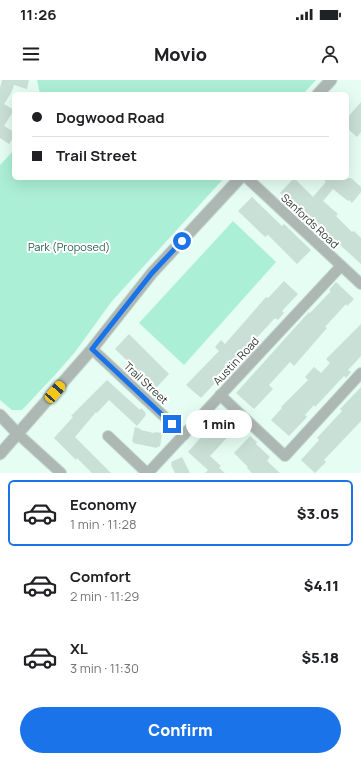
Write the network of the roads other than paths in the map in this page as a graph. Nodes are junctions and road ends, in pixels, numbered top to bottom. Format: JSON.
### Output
{"nodes":[{"id":1,"x":331,"y":80,"type":"edge"},
{"id":2,"x":320,"y":92,"type":"edge"},
{"id":3,"x":238,"y":180,"type":"edge"},
{"id":4,"x":249,"y":180,"type":"edge"},
{"id":5,"x":341,"y":266,"type":"junction"},
{"id":6,"x":359,"y":283,"type":"edge"},
{"id":7,"x":92,"y":349,"type":"junction"},
{"id":8,"x":361,"y":373,"type":"edge"},
{"id":9,"x":220,"y":395,"type":"junction"},
{"id":10,"x":0,"y":416,"type":"edge"},
{"id":11,"x":18,"y":434,"type":"junction"},
{"id":12,"x":184,"y":435,"type":"junction"},
{"id":13,"x":108,"y":436,"type":"dead end"},
{"id":14,"x":0,"y":454,"type":"edge"},
{"id":15,"x":61,"y":473,"type":"edge"},
{"id":16,"x":148,"y":473,"type":"edge"}],
"edges":[{"from":1,"to":2,"type":"street"},
{"from":3,"to":7,"type":"street"},
{"from":4,"to":5,"type":"street","name":"Sanfords Road"},
{"from":5,"to":6,"type":"street","name":"Sanfords Road"},
{"from":5,"to":9,"type":"street","name":"Austin Road"},
{"from":7,"to":11,"type":"street"},
{"from":7,"to":12,"type":"street","name":"Trail Street"},
{"from":8,"to":9,"type":"street"},
{"from":9,"to":12,"type":"street","name":"Austin Road"},
{"from":10,"to":11,"type":"street"},
{"from":11,"to":14,"type":"street"},
{"from":11,"to":15,"type":"street"},
{"from":12,"to":16,"type":"street","name":"Austin Road"},
{"from":13,"to":16,"type":"street"}]}
